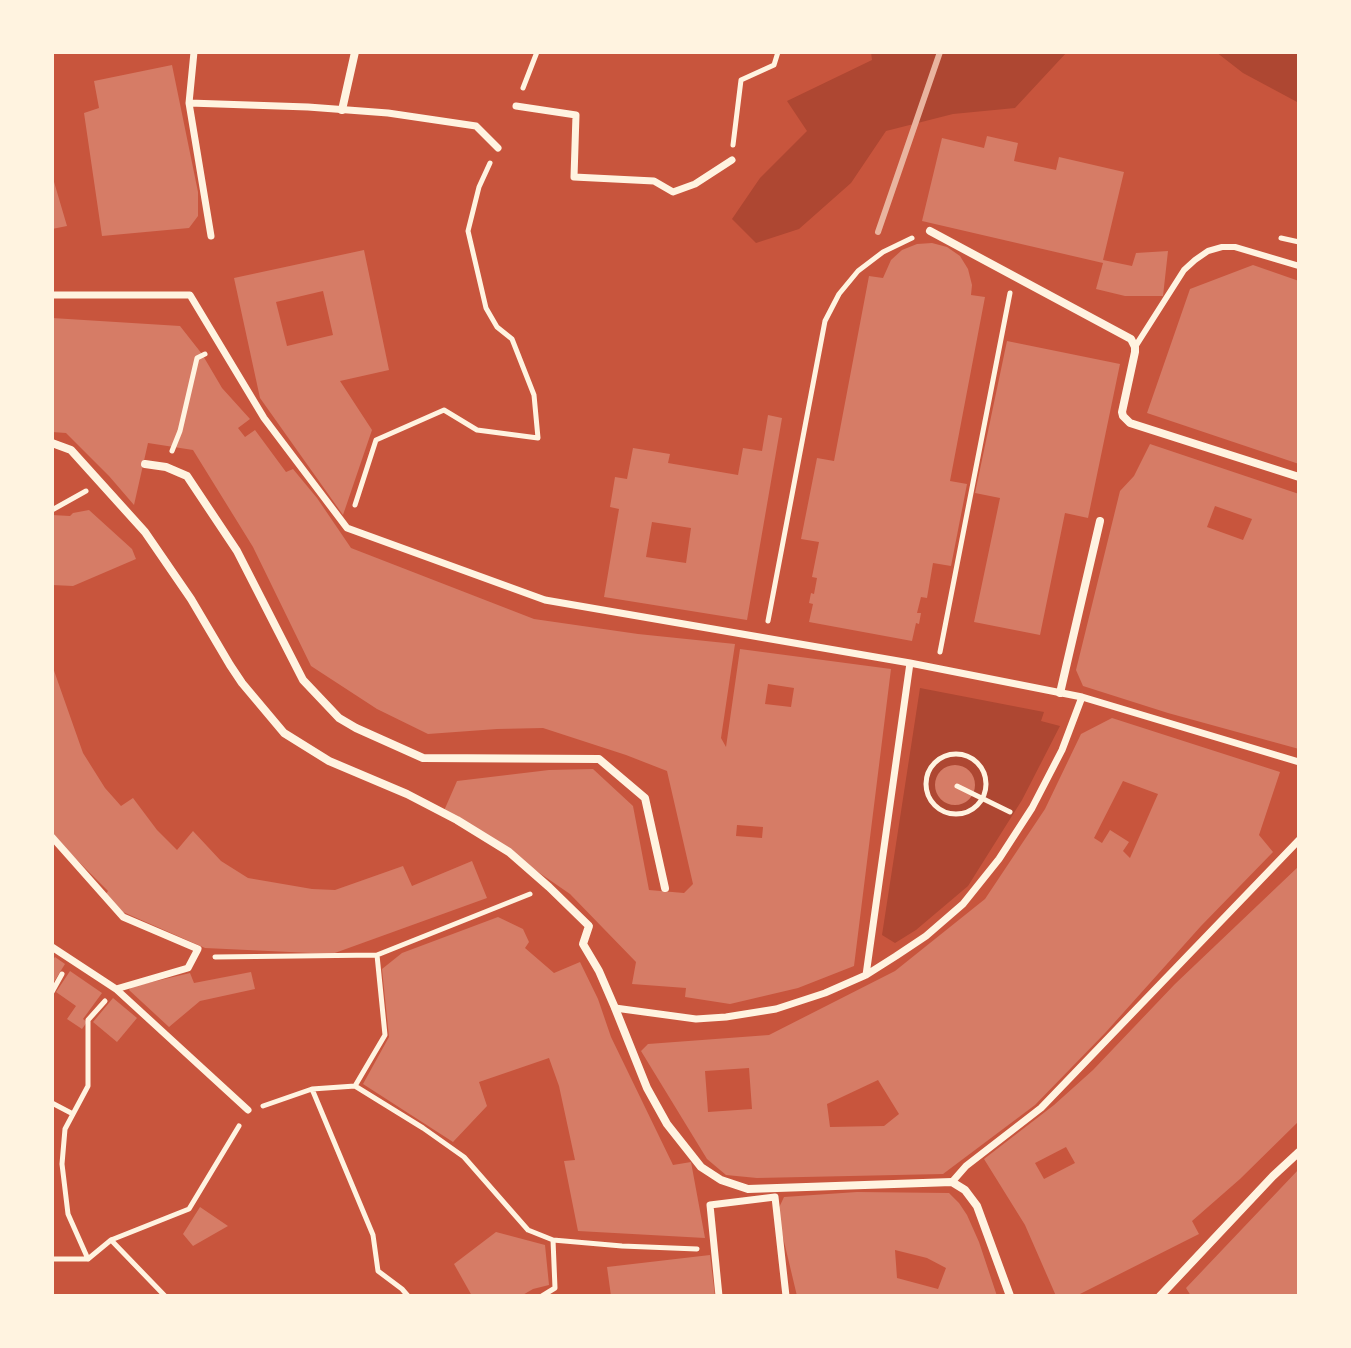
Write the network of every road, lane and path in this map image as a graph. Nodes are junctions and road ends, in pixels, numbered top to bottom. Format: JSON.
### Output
{"nodes":[{"id":1,"x":194,"y":52,"type":"edge"},
{"id":2,"x":355,"y":52,"type":"edge"},
{"id":3,"x":778,"y":52,"type":"edge"},
{"id":4,"x":189,"y":103,"type":"junction"},
{"id":5,"x":516,"y":106,"type":"dead end"},
{"id":6,"x":342,"y":110,"type":"junction"},
{"id":7,"x":498,"y":148,"type":"joint"},
{"id":8,"x":732,"y":160,"type":"joint"},
{"id":9,"x":930,"y":231,"type":"joint"},
{"id":10,"x":211,"y":236,"type":"dead end"},
{"id":11,"x":1299,"y":266,"type":"edge"},
{"id":12,"x":1013,"y":276,"type":"junction"},
{"id":13,"x":52,"y":295,"type":"edge"},
{"id":14,"x":219,"y":344,"type":"junction"},
{"id":15,"x":1135,"y":347,"type":"junction"},
{"id":16,"x":52,"y":443,"type":"edge"},
{"id":17,"x":145,"y":464,"type":"dead end"},
{"id":18,"x":166,"y":467,"type":"junction"},
{"id":19,"x":1299,"y":477,"type":"edge"},
{"id":20,"x":100,"y":483,"type":"junction"},
{"id":21,"x":52,"y":510,"type":"edge"},
{"id":22,"x":1100,"y":521,"type":"dead end"},
{"id":23,"x":347,"y":528,"type":"junction"},
{"id":24,"x":764,"y":638,"type":"junction"},
{"id":25,"x":910,"y":663,"type":"junction"},
{"id":26,"x":937,"y":669,"type":"junction"},
{"id":27,"x":1060,"y":693,"type":"junction"},
{"id":28,"x":1082,"y":697,"type":"junction"},
{"id":29,"x":1299,"y":762,"type":"edge"},
{"id":30,"x":957,"y":786,"type":"dead end"},
{"id":31,"x":983,"y":799,"type":"junction"},
{"id":32,"x":1024,"y":819,"type":"junction"},
{"id":33,"x":52,"y":837,"type":"edge"},
{"id":34,"x":1299,"y":840,"type":"edge"},
{"id":35,"x":549,"y":887,"type":"junction"},
{"id":36,"x":665,"y":888,"type":"dead end"},
{"id":37,"x":52,"y":947,"type":"edge"},
{"id":38,"x":377,"y":955,"type":"junction"},
{"id":39,"x":193,"y":958,"type":"junction"},
{"id":40,"x":866,"y":975,"type":"junction"},
{"id":41,"x":116,"y":989,"type":"junction"},
{"id":42,"x":615,"y":1008,"type":"junction"},
{"id":43,"x":355,"y":1086,"type":"junction"},
{"id":44,"x":312,"y":1089,"type":"junction"},
{"id":45,"x":52,"y":1103,"type":"edge"},
{"id":46,"x":248,"y":1110,"type":"junction"},
{"id":47,"x":73,"y":1114,"type":"junction"},
{"id":48,"x":1299,"y":1152,"type":"edge"},
{"id":49,"x":952,"y":1182,"type":"junction"},
{"id":50,"x":111,"y":1240,"type":"junction"},
{"id":51,"x":553,"y":1240,"type":"junction"},
{"id":52,"x":714,"y":1250,"type":"junction"},
{"id":53,"x":52,"y":1259,"type":"edge"},
{"id":54,"x":88,"y":1259,"type":"junction"},
{"id":55,"x":165,"y":1296,"type":"edge"},
{"id":56,"x":408,"y":1296,"type":"edge"},
{"id":57,"x":542,"y":1296,"type":"edge"},
{"id":58,"x":719,"y":1296,"type":"edge"},
{"id":59,"x":786,"y":1296,"type":"edge"},
{"id":60,"x":1010,"y":1296,"type":"edge"},
{"id":61,"x":1160,"y":1296,"type":"edge"}],
"edges":[{"from":1,"to":4,"type":"street"},
{"from":2,"to":6,"type":"street"},
{"from":3,"to":8,"type":"path"},
{"from":4,"to":6,"type":"street"},
{"from":4,"to":10,"type":"street"},
{"from":5,"to":8,"type":"street"},
{"from":6,"to":7,"type":"street"},
{"from":7,"to":23,"type":"path"},
{"from":9,"to":12,"type":"street"},
{"from":9,"to":24,"type":"path"},
{"from":11,"to":15,"type":"lane"},
{"from":12,"to":15,"type":"street"},
{"from":12,"to":26,"type":"path"},
{"from":13,"to":14,"type":"street"},
{"from":14,"to":18,"type":"path"},
{"from":14,"to":23,"type":"street"},
{"from":15,"to":19,"type":"street"},
{"from":16,"to":20,"type":"street"},
{"from":17,"to":18,"type":"street"},
{"from":18,"to":36,"type":"street"},
{"from":20,"to":21,"type":"path"},
{"from":20,"to":35,"type":"street"},
{"from":22,"to":27,"type":"street"},
{"from":23,"to":24,"type":"street"},
{"from":24,"to":25,"type":"street"},
{"from":25,"to":26,"type":"street"},
{"from":25,"to":40,"type":"street"},
{"from":26,"to":27,"type":"street"},
{"from":27,"to":28,"type":"street"},
{"from":28,"to":29,"type":"street"},
{"from":28,"to":32,"type":"street"},
{"from":30,"to":31,"type":"path"},
{"from":31,"to":31,"type":"path"},
{"from":31,"to":32,"type":"path"},
{"from":32,"to":40,"type":"street"},
{"from":33,"to":39,"type":"street"},
{"from":34,"to":49,"type":"street"},
{"from":35,"to":38,"type":"path"},
{"from":35,"to":42,"type":"street"},
{"from":37,"to":41,"type":"street"},
{"from":38,"to":39,"type":"path"},
{"from":38,"to":43,"type":"path"},
{"from":39,"to":41,"type":"street"},
{"from":40,"to":42,"type":"street"},
{"from":41,"to":46,"type":"street"},
{"from":41,"to":47,"type":"path"},
{"from":42,"to":49,"type":"street"},
{"from":43,"to":44,"type":"path"},
{"from":43,"to":51,"type":"path"},
{"from":44,"to":46,"type":"path"},
{"from":44,"to":56,"type":"path"},
{"from":45,"to":47,"type":"path"},
{"from":46,"to":50,"type":"path"},
{"from":47,"to":54,"type":"path"},
{"from":48,"to":61,"type":"street"},
{"from":49,"to":60,"type":"street"},
{"from":50,"to":54,"type":"path"},
{"from":50,"to":55,"type":"path"},
{"from":51,"to":52,"type":"path"},
{"from":51,"to":57,"type":"path"},
{"from":52,"to":58,"type":"street"},
{"from":52,"to":59,"type":"street"},
{"from":53,"to":54,"type":"path"}]}
